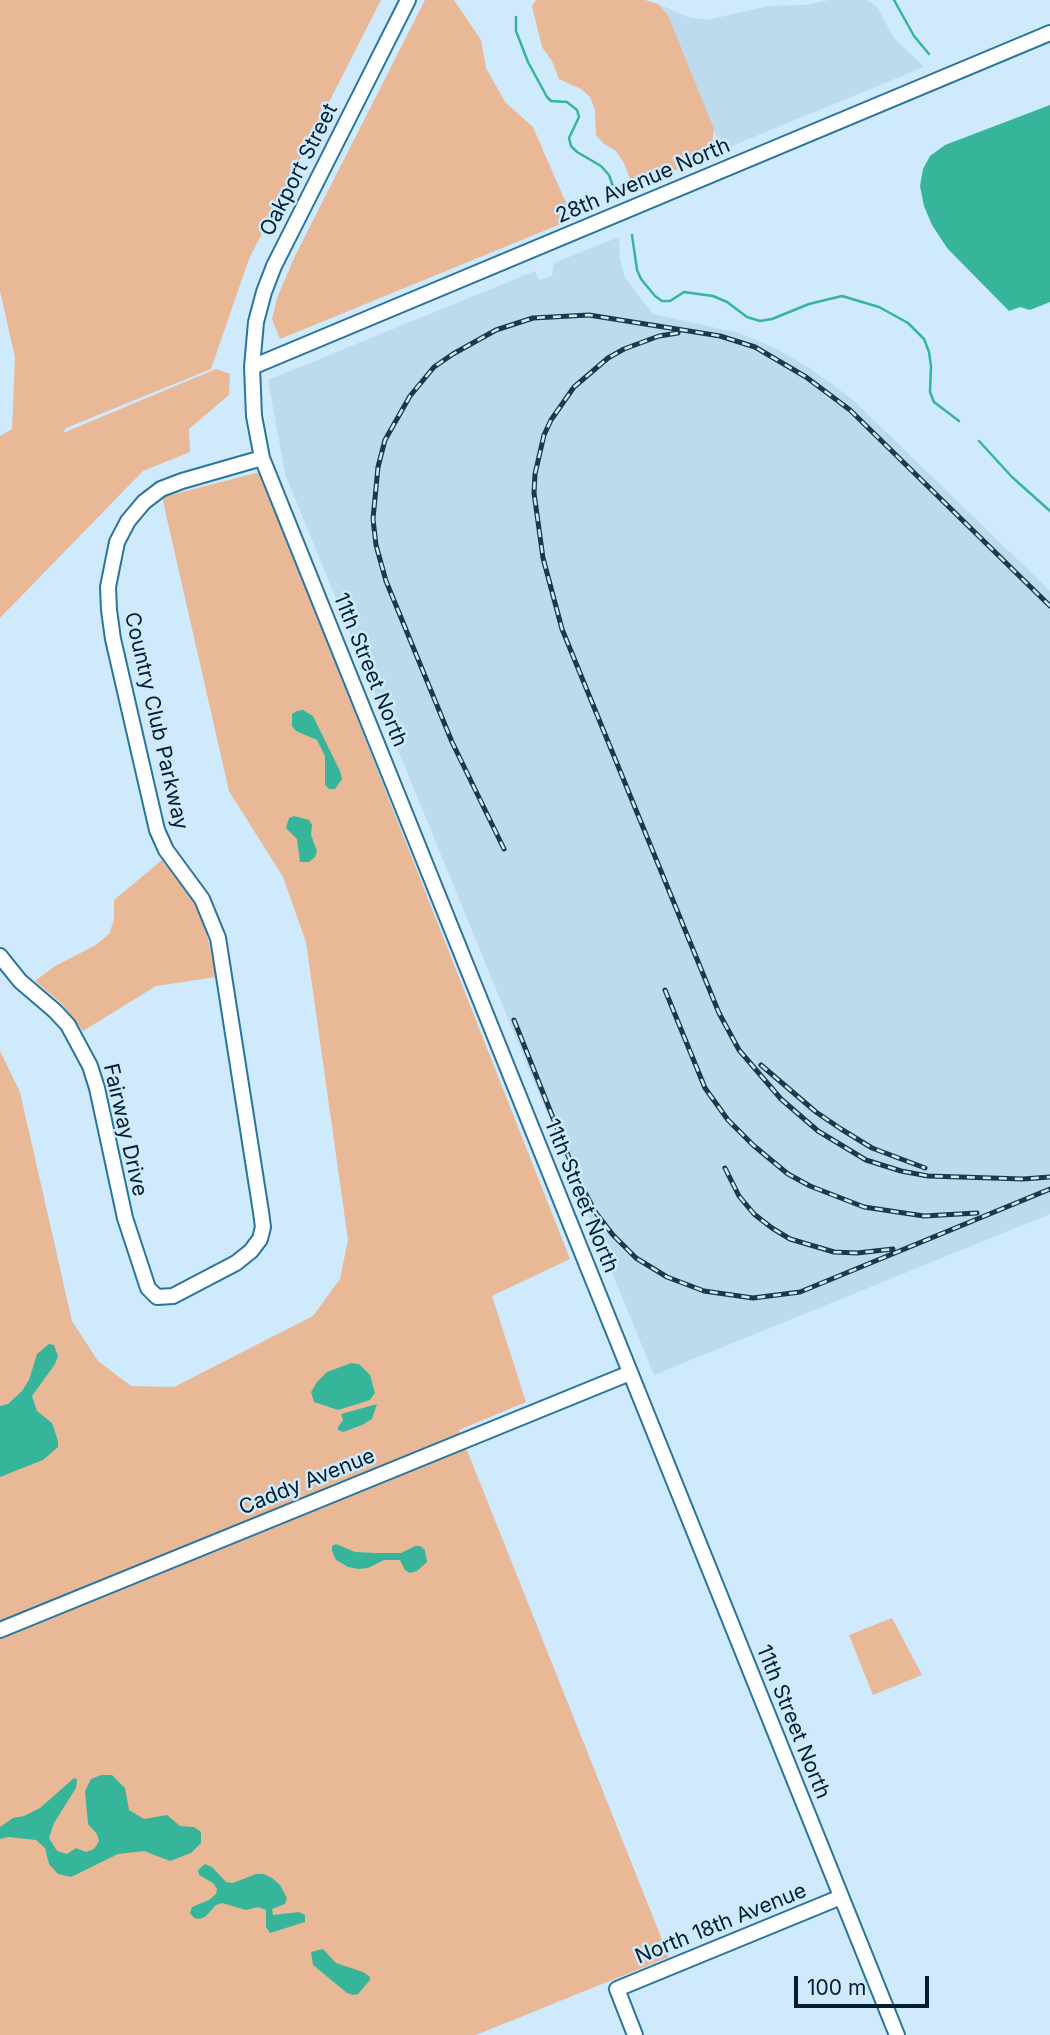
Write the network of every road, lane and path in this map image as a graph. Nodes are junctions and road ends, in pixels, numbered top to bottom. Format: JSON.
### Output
{"nodes":[{"id":1,"x":408,"y":0,"type":"edge"},
{"id":2,"x":1050,"y":33,"type":"edge"},
{"id":3,"x":253,"y":367,"type":"junction"},
{"id":4,"x":262,"y":458,"type":"junction"},
{"id":5,"x":0,"y":956,"type":"edge"},
{"id":6,"x":157,"y":1297,"type":"joint"},
{"id":7,"x":630,"y":1373,"type":"junction"},
{"id":8,"x":0,"y":1630,"type":"edge"},
{"id":9,"x":841,"y":1898,"type":"junction"},
{"id":10,"x":635,"y":2035,"type":"edge"},
{"id":11,"x":897,"y":2035,"type":"edge"}],
"edges":[{"from":1,"to":3,"type":"street","name":"Oakport Street"},
{"from":2,"to":3,"type":"street","name":"28th Avenue North"},
{"from":3,"to":4,"type":"street","name":"11th Street North"},
{"from":4,"to":6,"type":"street","name":"Country Club Parkway"},
{"from":4,"to":7,"type":"street","name":"11th Street North"},
{"from":5,"to":6,"type":"street","name":"Fairway Drive"},
{"from":7,"to":8,"type":"street","name":"Caddy Avenue"},
{"from":7,"to":9,"type":"street","name":"11th Street North"},
{"from":9,"to":10,"type":"street","name":"North 18th Avenue"},
{"from":9,"to":11,"type":"street","name":"11th Street North"}]}
